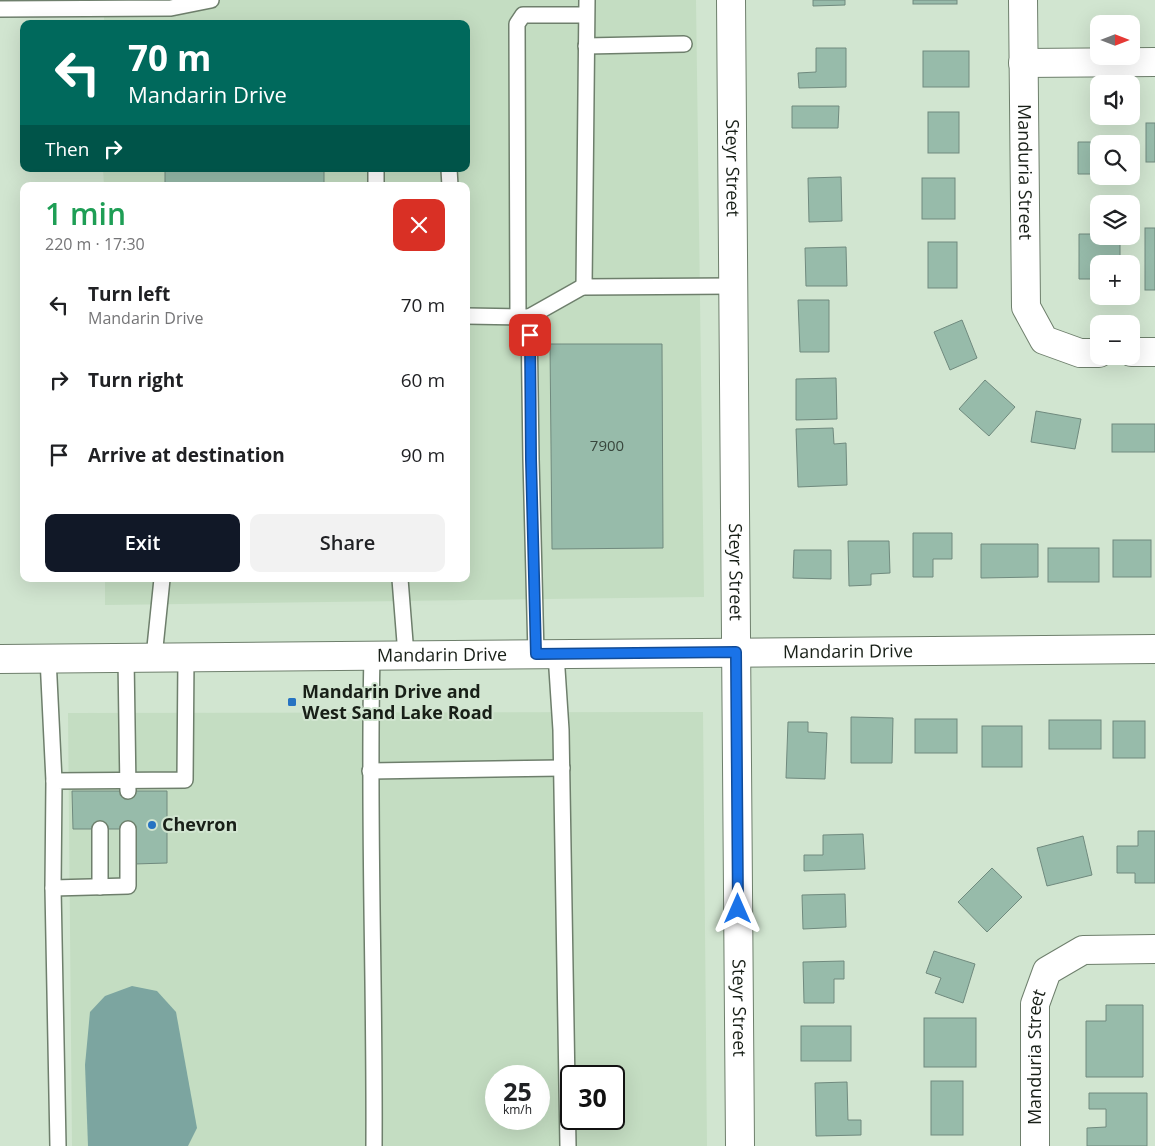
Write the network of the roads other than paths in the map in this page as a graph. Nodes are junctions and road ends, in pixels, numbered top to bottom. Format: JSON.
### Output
{"nodes":[{"id":1,"x":211,"y":0,"type":"edge"},
{"id":2,"x":731,"y":0,"type":"edge"},
{"id":3,"x":1023,"y":0,"type":"edge"},
{"id":4,"x":587,"y":7,"type":"edge"},
{"id":5,"x":0,"y":9,"type":"edge"},
{"id":6,"x":684,"y":44,"type":"dead end"},
{"id":7,"x":586,"y":46,"type":"junction"},
{"id":8,"x":1155,"y":62,"type":"edge"},
{"id":9,"x":1023,"y":63,"type":"junction"},
{"id":10,"x":584,"y":286,"type":"junction"},
{"id":11,"x":733,"y":286,"type":"junction"},
{"id":12,"x":470,"y":316,"type":"edge"},
{"id":13,"x":524,"y":317,"type":"junction"},
{"id":14,"x":1140,"y":352,"type":"edge"},
{"id":15,"x":1155,"y":352,"type":"edge"},
{"id":16,"x":1090,"y":353,"type":"edge"},
{"id":17,"x":162,"y":582,"type":"edge"},
{"id":18,"x":400,"y":582,"type":"edge"},
{"id":19,"x":1155,"y":649,"type":"edge"},
{"id":20,"x":736,"y":652,"type":"junction"},
{"id":21,"x":546,"y":654,"type":"junction"},
{"id":22,"x":406,"y":655,"type":"junction"},
{"id":23,"x":372,"y":656,"type":"junction"},
{"id":24,"x":154,"y":657,"type":"junction"},
{"id":25,"x":186,"y":657,"type":"junction"},
{"id":26,"x":48,"y":658,"type":"junction"},
{"id":27,"x":126,"y":658,"type":"junction"},
{"id":28,"x":0,"y":659,"type":"edge"},
{"id":29,"x":562,"y":768,"type":"junction"},
{"id":30,"x":370,"y":771,"type":"junction"},
{"id":31,"x":54,"y":781,"type":"junction"},
{"id":32,"x":128,"y":786,"type":"junction"},
{"id":33,"x":100,"y":829,"type":"dead end"},
{"id":34,"x":128,"y":829,"type":"dead end"},
{"id":35,"x":100,"y":887,"type":"junction"},
{"id":36,"x":53,"y":888,"type":"junction"},
{"id":37,"x":1155,"y":949,"type":"edge"},
{"id":38,"x":58,"y":1146,"type":"edge"},
{"id":39,"x":374,"y":1146,"type":"edge"},
{"id":40,"x":568,"y":1146,"type":"edge"},
{"id":41,"x":740,"y":1146,"type":"edge"},
{"id":42,"x":1035,"y":1146,"type":"edge"}],
"edges":[{"from":1,"to":5,"type":"lane"},
{"from":2,"to":11,"type":"street","name":"Steyr Street"},
{"from":3,"to":9,"type":"street","name":"Manduria Street"},
{"from":4,"to":7,"type":"lane"},
{"from":4,"to":13,"type":"lane"},
{"from":6,"to":7,"type":"lane"},
{"from":7,"to":10,"type":"lane"},
{"from":8,"to":9,"type":"street"},
{"from":9,"to":16,"type":"street","name":"Manduria Street"},
{"from":10,"to":11,"type":"lane"},
{"from":10,"to":13,"type":"lane"},
{"from":11,"to":20,"type":"street","name":"Steyr Street"},
{"from":12,"to":13,"type":"lane"},
{"from":13,"to":21,"type":"lane"},
{"from":14,"to":15,"type":"street"},
{"from":17,"to":24,"type":"lane"},
{"from":18,"to":22,"type":"lane"},
{"from":19,"to":20,"type":"street","name":"Mandarin Drive"},
{"from":20,"to":21,"type":"street","name":"Mandarin Drive"},
{"from":20,"to":41,"type":"street","name":"Steyr Street"},
{"from":21,"to":22,"type":"street","name":"Mandarin Drive"},
{"from":21,"to":29,"type":"lane"},
{"from":22,"to":23,"type":"street","name":"Mandarin Drive"},
{"from":23,"to":25,"type":"street","name":"Mandarin Drive"},
{"from":23,"to":30,"type":"lane"},
{"from":24,"to":25,"type":"street","name":"Mandarin Drive"},
{"from":24,"to":27,"type":"street","name":"Mandarin Drive"},
{"from":25,"to":32,"type":"lane"},
{"from":26,"to":27,"type":"street","name":"Mandarin Drive"},
{"from":26,"to":28,"type":"street","name":"Mandarin Drive"},
{"from":26,"to":31,"type":"lane"},
{"from":27,"to":32,"type":"lane"},
{"from":29,"to":30,"type":"lane"},
{"from":29,"to":40,"type":"lane"},
{"from":30,"to":39,"type":"lane"},
{"from":31,"to":32,"type":"lane"},
{"from":31,"to":36,"type":"lane"},
{"from":33,"to":35,"type":"lane"},
{"from":34,"to":35,"type":"lane"},
{"from":35,"to":36,"type":"lane"},
{"from":36,"to":38,"type":"lane"},
{"from":37,"to":42,"type":"street","name":"Manduria Street"}]}
